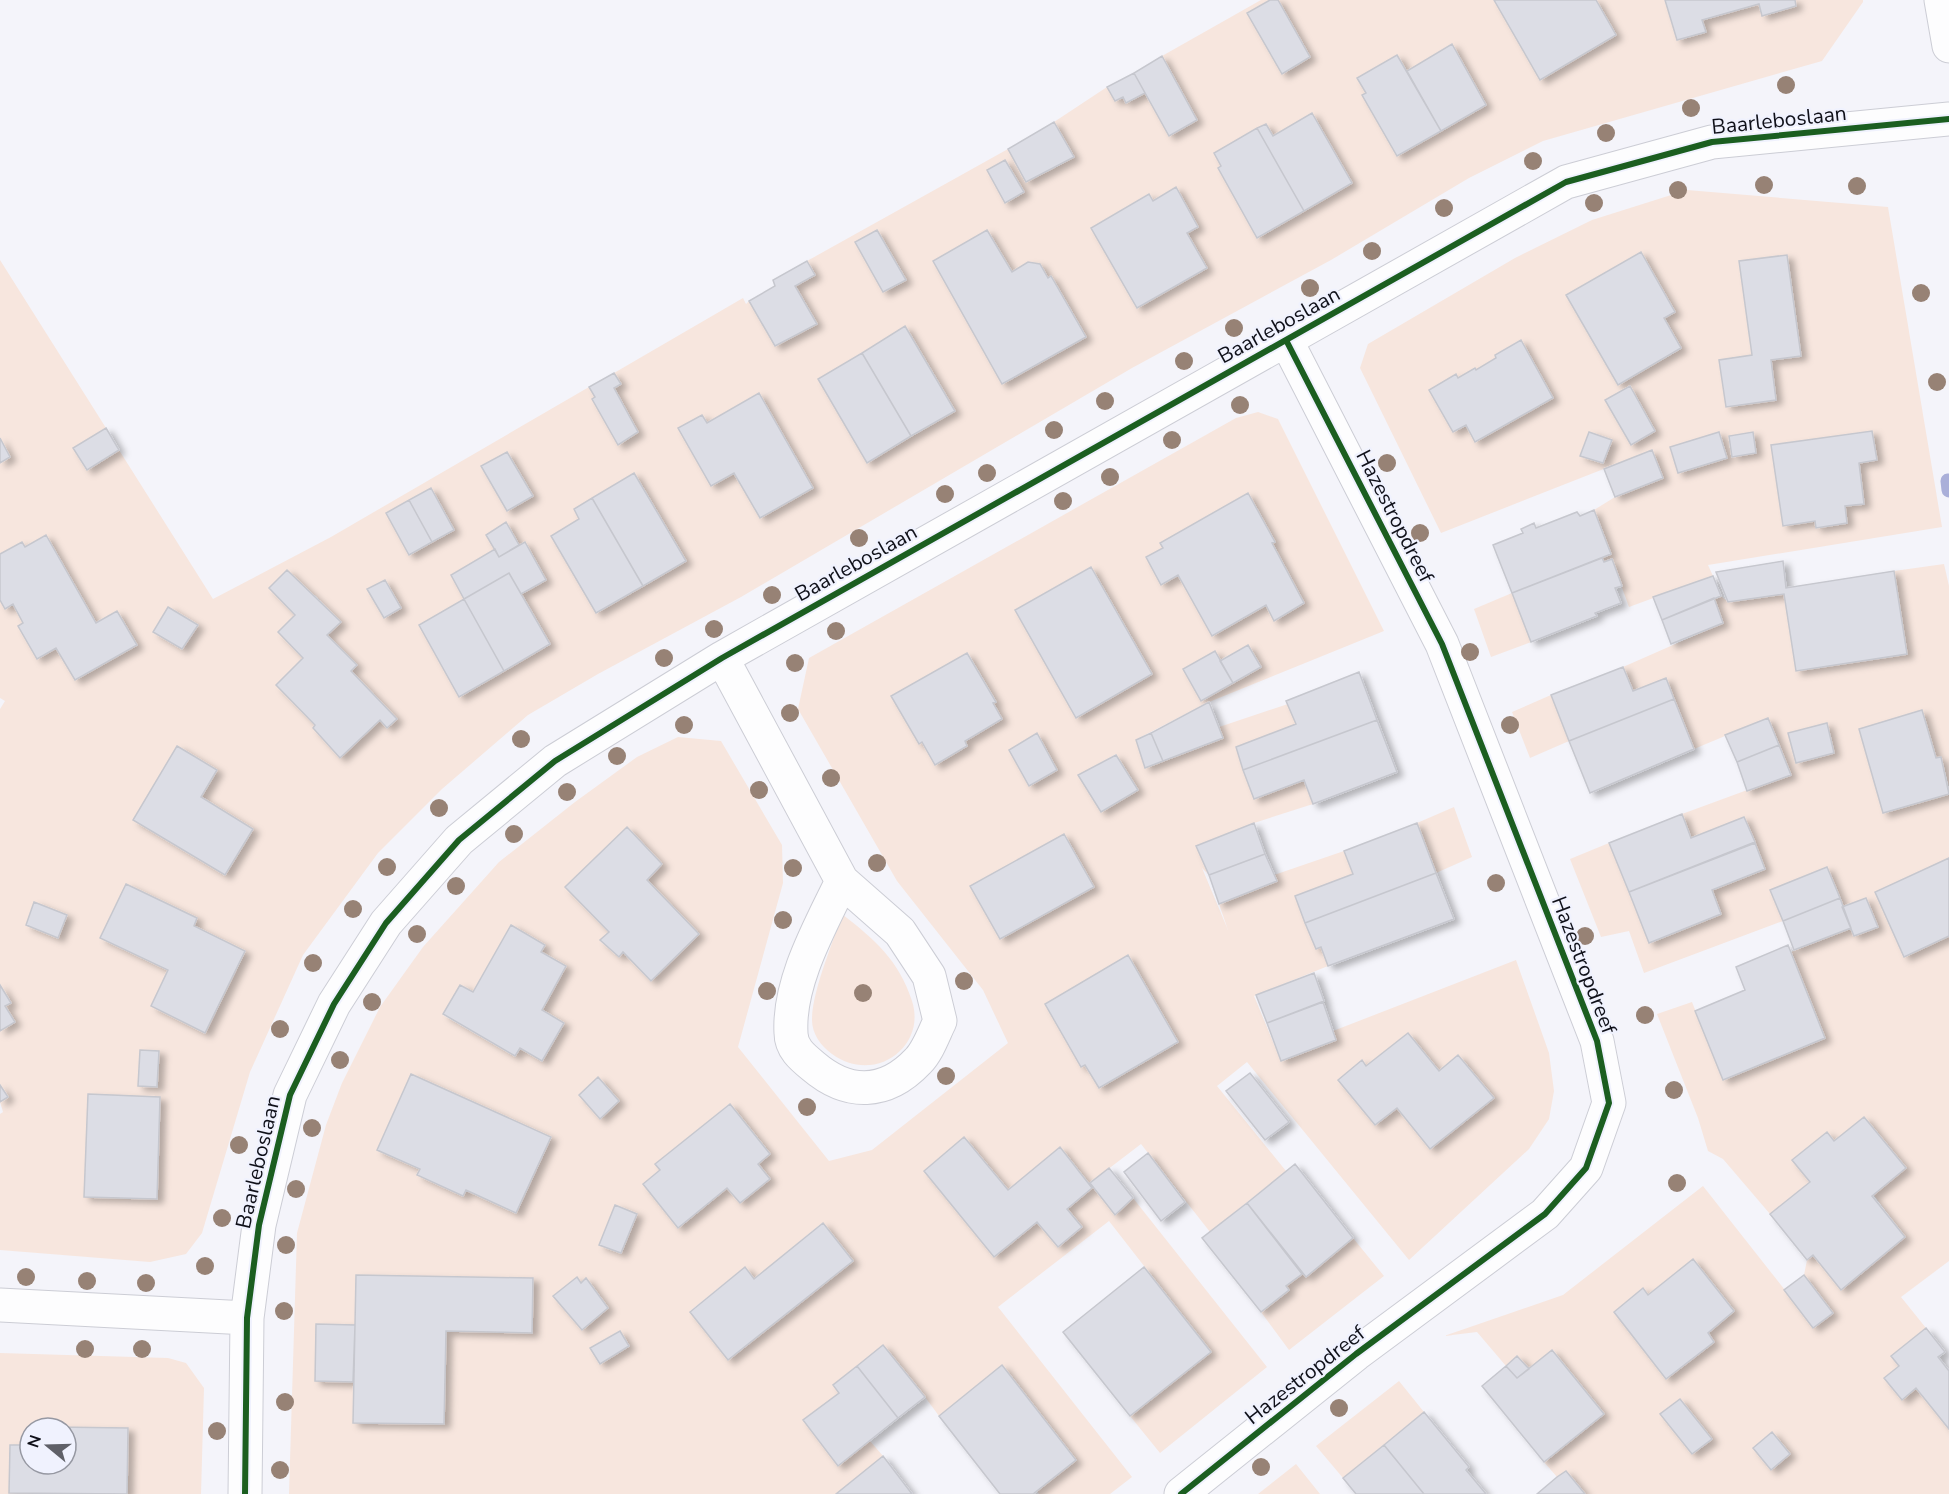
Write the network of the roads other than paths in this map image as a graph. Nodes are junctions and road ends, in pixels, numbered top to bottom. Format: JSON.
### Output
{"nodes":[{"id":1,"x":1941,"y":0,"type":"edge"},
{"id":2,"x":1949,"y":46,"type":"edge"},
{"id":3,"x":1949,"y":118,"type":"edge"},
{"id":4,"x":1286,"y":340,"type":"junction"},
{"id":5,"x":722,"y":658,"type":"junction"},
{"id":6,"x":842,"y":881,"type":"junction"},
{"id":7,"x":0,"y":1305,"type":"edge"},
{"id":8,"x":247,"y":1318,"type":"junction"},
{"id":9,"x":245,"y":1494,"type":"edge"},
{"id":10,"x":1182,"y":1494,"type":"edge"}],
"edges":[{"from":1,"to":2,"type":"street"},
{"from":3,"to":4,"type":"street","name":"Baarleboslaan"},
{"from":4,"to":5,"type":"street","name":"Baarleboslaan"},
{"from":4,"to":10,"type":"street","name":"Hazestropdreef"},
{"from":5,"to":6,"type":"street"},
{"from":5,"to":8,"type":"street","name":"Baarleboslaan"},
{"from":6,"to":6,"type":"street"},
{"from":7,"to":8,"type":"street"},
{"from":8,"to":9,"type":"street","name":"Baarleboslaan"}]}
